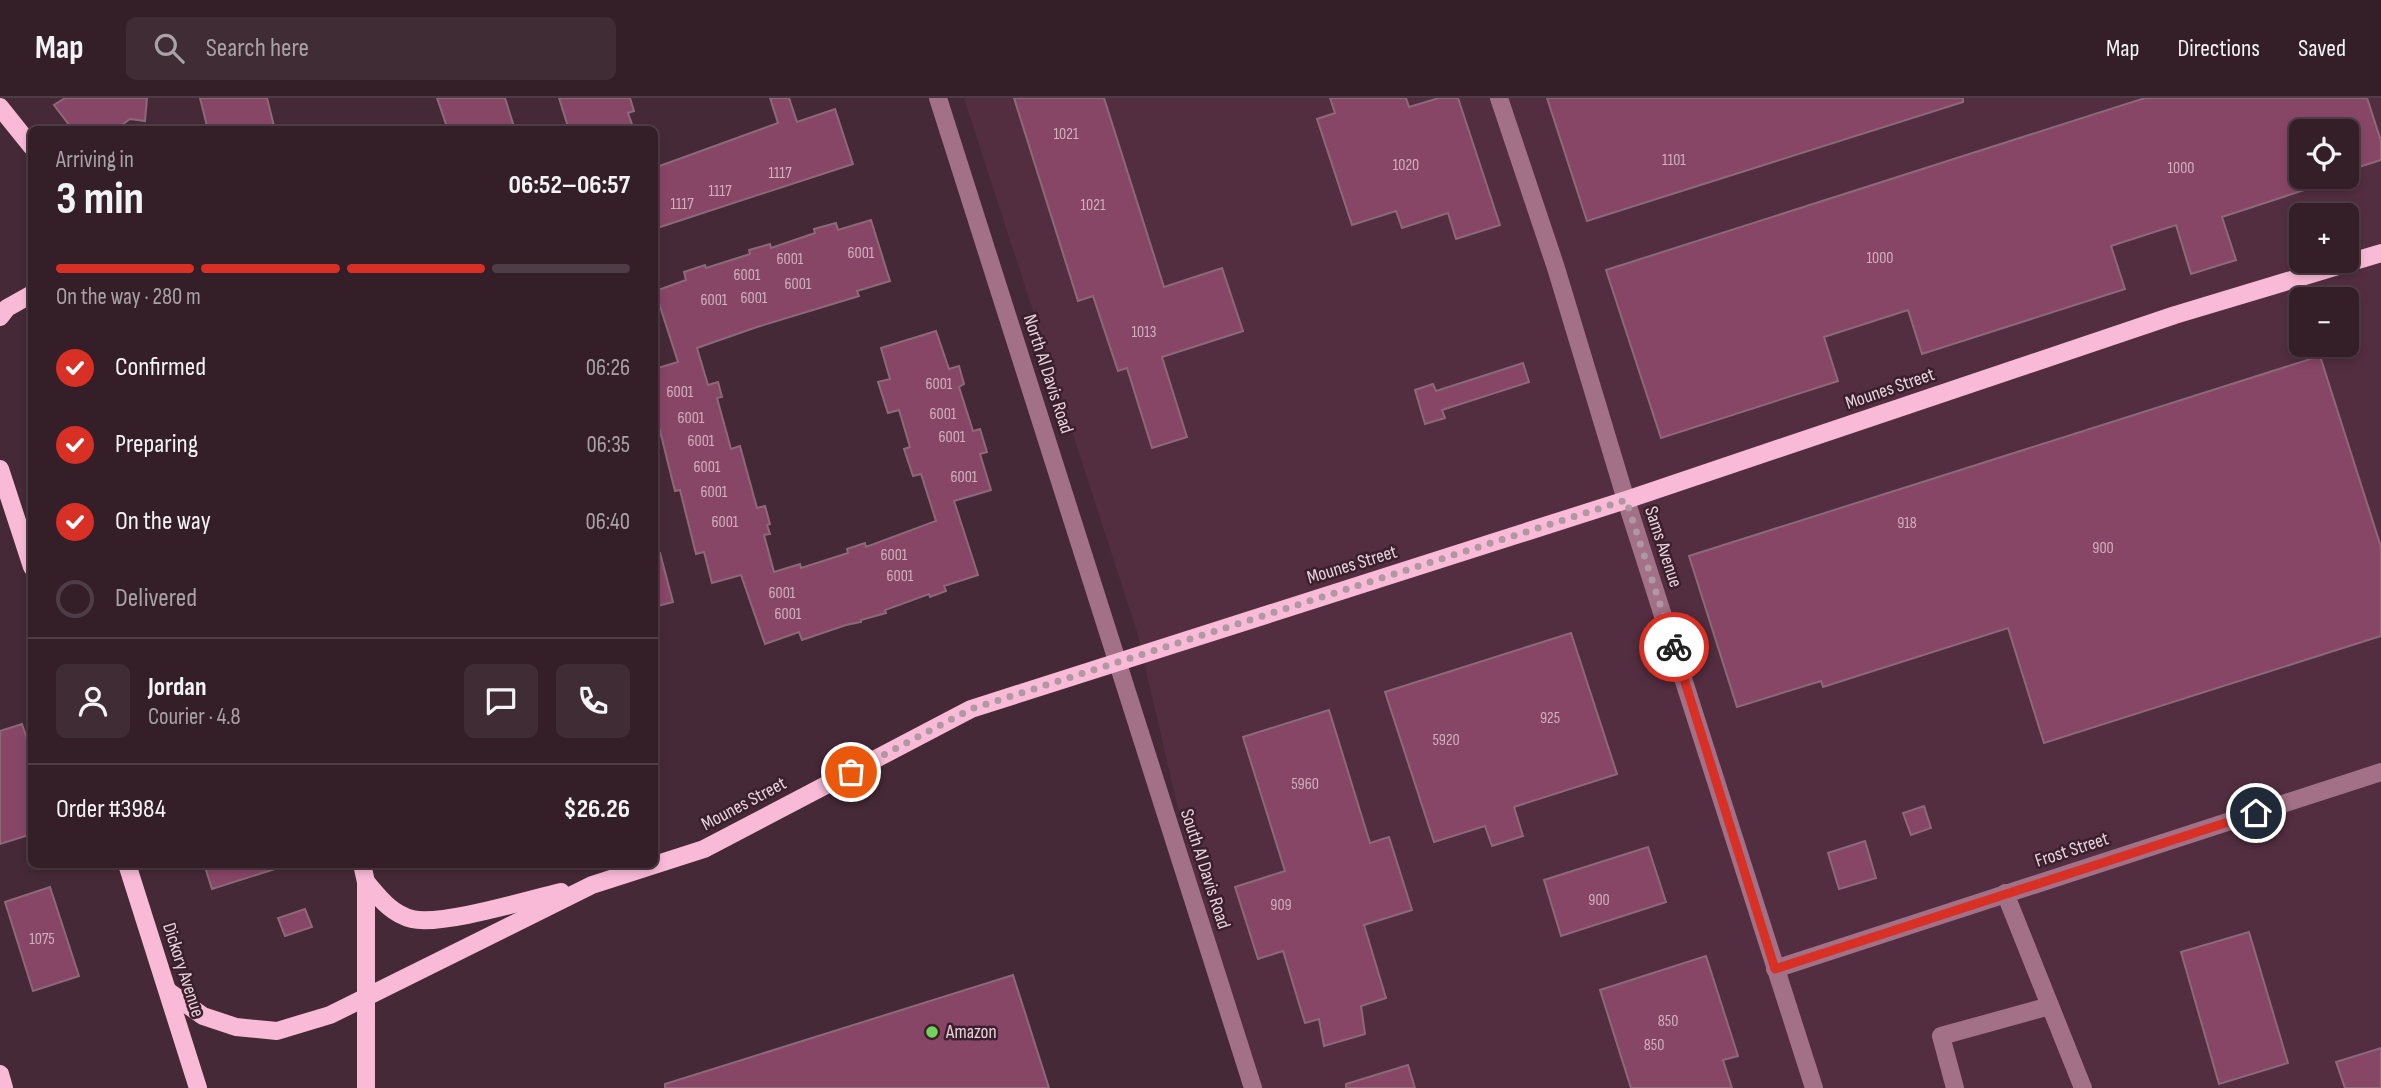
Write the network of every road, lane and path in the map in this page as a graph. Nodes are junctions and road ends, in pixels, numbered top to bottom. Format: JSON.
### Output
{"nodes":[{"id":1,"x":938,"y":98,"type":"edge"},
{"id":2,"x":1499,"y":98,"type":"edge"},
{"id":3,"x":0,"y":107,"type":"edge"},
{"id":4,"x":28,"y":141,"type":"edge"},
{"id":5,"x":2381,"y":253,"type":"edge"},
{"id":6,"x":28,"y":296,"type":"edge"},
{"id":7,"x":0,"y":317,"type":"edge"},
{"id":8,"x":0,"y":469,"type":"edge"},
{"id":9,"x":1626,"y":500,"type":"junction"},
{"id":10,"x":28,"y":555,"type":"edge"},
{"id":11,"x":1118,"y":663,"type":"junction"},
{"id":12,"x":2381,"y":772,"type":"edge"},
{"id":13,"x":658,"y":864,"type":"edge"},
{"id":14,"x":128,"y":868,"type":"edge"},
{"id":15,"x":645,"y":868,"type":"edge"},
{"id":16,"x":364,"y":873,"type":"edge"},
{"id":17,"x":592,"y":885,"type":"junction"},
{"id":18,"x":2005,"y":893,"type":"junction"},
{"id":19,"x":1775,"y":969,"type":"junction"},
{"id":20,"x":168,"y":990,"type":"junction"},
{"id":21,"x":367,"y":995,"type":"junction"},
{"id":22,"x":2050,"y":1006,"type":"junction"},
{"id":23,"x":0,"y":1074,"type":"edge"},
{"id":24,"x":5,"y":1088,"type":"edge"},
{"id":25,"x":198,"y":1088,"type":"edge"},
{"id":26,"x":366,"y":1088,"type":"edge"},
{"id":27,"x":1253,"y":1088,"type":"edge"},
{"id":28,"x":1814,"y":1088,"type":"edge"},
{"id":29,"x":1955,"y":1088,"type":"edge"},
{"id":30,"x":2084,"y":1088,"type":"edge"}],
"edges":[{"from":1,"to":11,"type":"street","name":"North Al Davis Road"},
{"from":2,"to":9,"type":"street","name":"Sams Avenue"},
{"from":3,"to":4,"type":"main road"},
{"from":5,"to":9,"type":"main road","name":"Mounes Street"},
{"from":6,"to":7,"type":"main road"},
{"from":8,"to":10,"type":"main road"},
{"from":9,"to":11,"type":"main road","name":"Mounes Street"},
{"from":9,"to":19,"type":"street","name":"Sams Avenue"},
{"from":11,"to":13,"type":"main road","name":"Mounes Street"},
{"from":11,"to":27,"type":"street","name":"South Al Davis Road"},
{"from":12,"to":18,"type":"street","name":"Frost Street"},
{"from":14,"to":20,"type":"main road","name":"Dickory Avenue"},
{"from":15,"to":17,"type":"main road","name":"Mounes Street"},
{"from":16,"to":17,"type":"main road"},
{"from":16,"to":21,"type":"main road"},
{"from":17,"to":21,"type":"main road","name":"Mounes Street"},
{"from":18,"to":19,"type":"street","name":"Frost Street"},
{"from":18,"to":22,"type":"street"},
{"from":19,"to":28,"type":"street","name":"Sams Avenue"},
{"from":20,"to":21,"type":"main road","name":"Mounes Street"},
{"from":20,"to":25,"type":"main road","name":"Dickory Avenue"},
{"from":21,"to":26,"type":"main road"},
{"from":22,"to":29,"type":"street"},
{"from":22,"to":30,"type":"street"},
{"from":23,"to":24,"type":"main road"}]}
